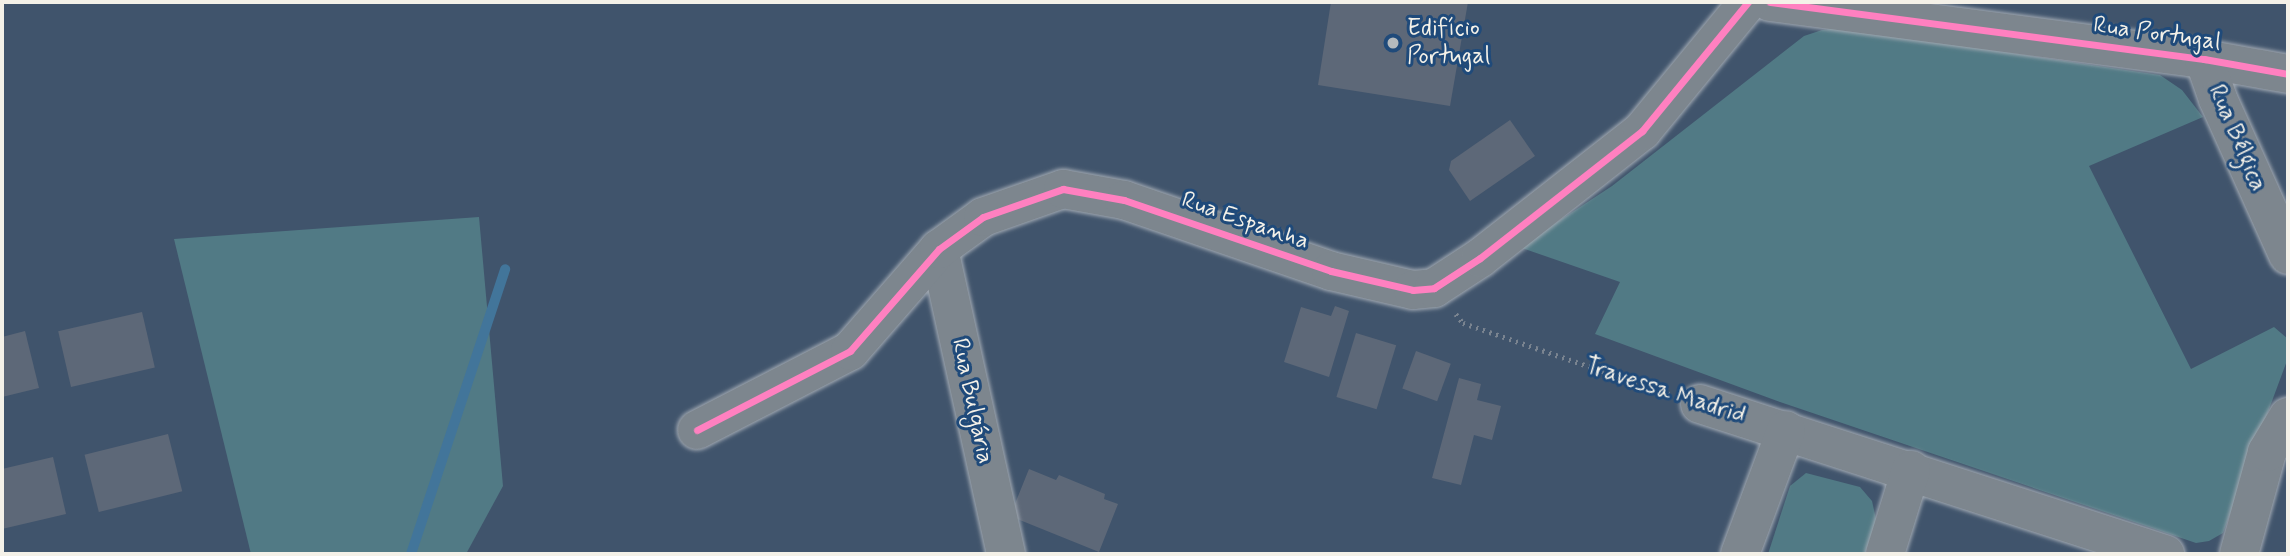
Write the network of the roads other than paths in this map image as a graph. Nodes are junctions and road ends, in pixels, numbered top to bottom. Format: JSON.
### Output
{"nodes":[{"id":1,"x":1748,"y":2,"type":"edge"},
{"id":2,"x":1770,"y":2,"type":"edge"},
{"id":3,"x":2204,"y":59,"type":"junction"},
{"id":4,"x":2288,"y":74,"type":"edge"},
{"id":5,"x":939,"y":248,"type":"junction"},
{"id":6,"x":2288,"y":255,"type":"edge"},
{"id":7,"x":1700,"y":404,"type":"road end"},
{"id":8,"x":2288,"y":417,"type":"edge"},
{"id":9,"x":697,"y":430,"type":"dead end"},
{"id":10,"x":1786,"y":430,"type":"junction"},
{"id":11,"x":1911,"y":470,"type":"junction"},
{"id":12,"x":1006,"y":554,"type":"edge"},
{"id":13,"x":1741,"y":554,"type":"edge"},
{"id":14,"x":1885,"y":554,"type":"edge"},
{"id":15,"x":2165,"y":554,"type":"edge"},
{"id":16,"x":2239,"y":554,"type":"edge"}],
"edges":[{"from":1,"to":5,"type":"street","name":"Rua Espanha"},
{"from":2,"to":3,"type":"street","name":"Rua Portugal"},
{"from":3,"to":4,"type":"street","name":"Rua Portugal"},
{"from":3,"to":6,"type":"street","name":"Rua Bélgica"},
{"from":5,"to":9,"type":"street","name":"Rua Espanha"},
{"from":5,"to":12,"type":"street","name":"Rua Bulgária"},
{"from":7,"to":10,"type":"street","name":"Travessa Madrid"},
{"from":8,"to":16,"type":"street"},
{"from":10,"to":11,"type":"street","name":"Travessa Madrid"},
{"from":10,"to":13,"type":"street"},
{"from":11,"to":14,"type":"street"},
{"from":11,"to":15,"type":"street","name":"Travessa Madrid"}]}
